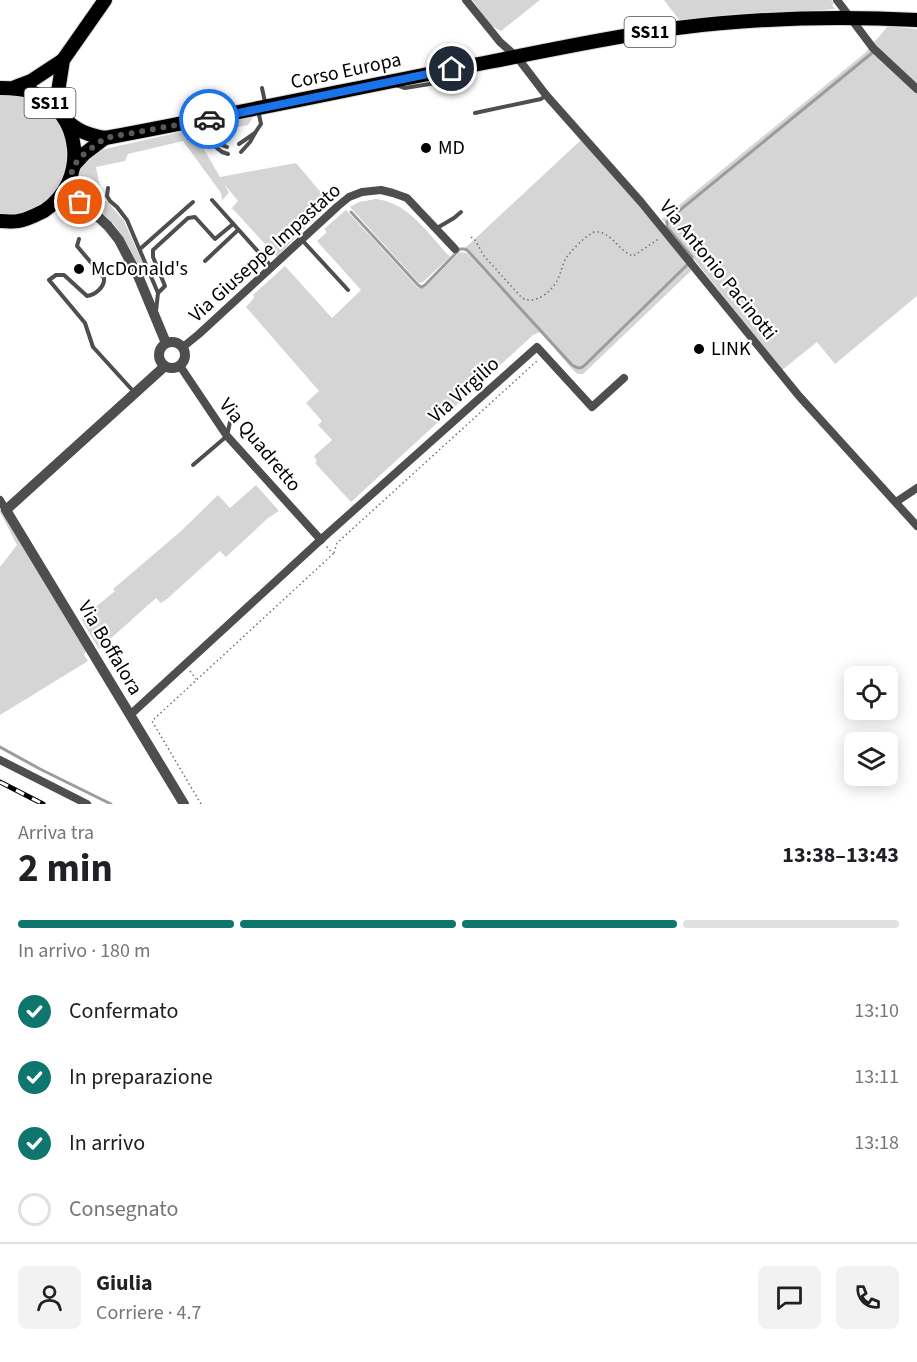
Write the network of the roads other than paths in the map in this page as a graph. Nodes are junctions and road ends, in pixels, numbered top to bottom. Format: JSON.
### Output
{"nodes":[{"id":1,"x":105,"y":0,"type":"edge"},
{"id":2,"x":466,"y":0,"type":"edge"},
{"id":3,"x":837,"y":0,"type":"edge"},
{"id":4,"x":852,"y":19,"type":"junction"},
{"id":5,"x":917,"y":20,"type":"edge"},
{"id":6,"x":517,"y":57,"type":"junction"},
{"id":7,"x":63,"y":60,"type":"junction"},
{"id":8,"x":387,"y":82,"type":"junction"},
{"id":9,"x":15,"y":87,"type":"junction"},
{"id":10,"x":0,"y":88,"type":"edge"},
{"id":11,"x":262,"y":88,"type":"dead end"},
{"id":12,"x":917,"y":88,"type":"edge"},
{"id":13,"x":453,"y":92,"type":"dead end"},
{"id":14,"x":546,"y":95,"type":"junction"},
{"id":15,"x":261,"y":108,"type":"junction"},
{"id":16,"x":475,"y":113,"type":"dead end"},
{"id":17,"x":62,"y":116,"type":"junction"},
{"id":18,"x":195,"y":122,"type":"junction"},
{"id":19,"x":255,"y":133,"type":"junction"},
{"id":20,"x":105,"y":138,"type":"junction"},
{"id":21,"x":205,"y":139,"type":"junction"},
{"id":22,"x":239,"y":144,"type":"dead end"},
{"id":23,"x":226,"y":147,"type":"dead end"},
{"id":24,"x":241,"y":152,"type":"dead end"},
{"id":25,"x":228,"y":154,"type":"dead end"},
{"id":26,"x":72,"y":172,"type":"junction"},
{"id":27,"x":108,"y":188,"type":"dead end"},
{"id":28,"x":212,"y":200,"type":"dead end"},
{"id":29,"x":80,"y":202,"type":"junction"},
{"id":30,"x":193,"y":202,"type":"dead end"},
{"id":31,"x":52,"y":205,"type":"junction"},
{"id":32,"x":461,"y":212,"type":"dead end"},
{"id":33,"x":0,"y":221,"type":"edge"},
{"id":34,"x":18,"y":221,"type":"junction"},
{"id":35,"x":233,"y":224,"type":"junction"},
{"id":36,"x":0,"y":227,"type":"edge"},
{"id":37,"x":437,"y":229,"type":"junction"},
{"id":38,"x":238,"y":231,"type":"junction"},
{"id":39,"x":79,"y":239,"type":"dead end"},
{"id":40,"x":302,"y":239,"type":"junction"},
{"id":41,"x":140,"y":249,"type":"junction"},
{"id":42,"x":455,"y":249,"type":"dead end"},
{"id":43,"x":205,"y":261,"type":"dead end"},
{"id":44,"x":272,"y":267,"type":"junction"},
{"id":45,"x":348,"y":290,"type":"dead end"},
{"id":46,"x":158,"y":293,"type":"junction"},
{"id":47,"x":155,"y":317,"type":"junction"},
{"id":48,"x":166,"y":343,"type":"junction"},
{"id":49,"x":183,"y":347,"type":"junction"},
{"id":50,"x":165,"y":366,"type":"junction"},
{"id":51,"x":180,"y":366,"type":"junction"},
{"id":52,"x":624,"y":378,"type":"dead end"},
{"id":53,"x":135,"y":393,"type":"junction"},
{"id":54,"x":230,"y":422,"type":"dead end"},
{"id":55,"x":227,"y":436,"type":"junction"},
{"id":56,"x":193,"y":465,"type":"dead end"},
{"id":57,"x":917,"y":488,"type":"edge"},
{"id":58,"x":0,"y":500,"type":"edge"},
{"id":59,"x":896,"y":502,"type":"junction"},
{"id":60,"x":6,"y":510,"type":"junction"},
{"id":61,"x":917,"y":526,"type":"edge"},
{"id":62,"x":321,"y":540,"type":"junction"},
{"id":63,"x":130,"y":715,"type":"junction"},
{"id":64,"x":0,"y":759,"type":"edge"},
{"id":65,"x":87,"y":804,"type":"edge"},
{"id":66,"x":184,"y":804,"type":"edge"}],
"edges":[{"from":1,"to":7,"type":"main road"},
{"from":2,"to":6,"type":"street","name":"Via Antonio Pacinotti"},
{"from":3,"to":4,"type":"street"},
{"from":4,"to":5,"type":"main road","name":"Corso Europa","number":"SS11"},
{"from":4,"to":6,"type":"main road","name":"Corso Europa","number":"SS11"},
{"from":4,"to":12,"type":"street"},
{"from":6,"to":8,"type":"main road","name":"Corso Europa","number":"SS11"},
{"from":6,"to":14,"type":"street","name":"Via Antonio Pacinotti"},
{"from":7,"to":9,"type":"main road"},
{"from":7,"to":17,"type":"main road"},
{"from":8,"to":13,"type":"lane"},
{"from":8,"to":15,"type":"main road","name":"Corso Europa","number":"SS11"},
{"from":9,"to":10,"type":"main road","name":"Corso Europa","number":"SS11"},
{"from":9,"to":17,"type":"main road","name":"Corso Europa","number":"SS11"},
{"from":11,"to":15,"type":"lane"},
{"from":14,"to":16,"type":"lane"},
{"from":14,"to":59,"type":"street","name":"Via Antonio Pacinotti"},
{"from":15,"to":18,"type":"main road","name":"Corso Europa","number":"SS11"},
{"from":15,"to":19,"type":"lane"},
{"from":17,"to":20,"type":"main road","name":"Corso Europa"},
{"from":17,"to":26,"type":"main road","number":"SS11"},
{"from":18,"to":20,"type":"main road","name":"Corso Europa","number":"SS11"},
{"from":18,"to":21,"type":"lane"},
{"from":19,"to":22,"type":"lane"},
{"from":19,"to":24,"type":"lane"},
{"from":20,"to":26,"type":"main road","name":"Corso Europa"},
{"from":21,"to":23,"type":"lane"},
{"from":21,"to":25,"type":"lane"},
{"from":26,"to":29,"type":"street"},
{"from":26,"to":31,"type":"main road","name":"Corso Europa"},
{"from":27,"to":41,"type":"lane"},
{"from":28,"to":35,"type":"lane"},
{"from":29,"to":31,"type":"street"},
{"from":29,"to":47,"type":"street"},
{"from":30,"to":41,"type":"lane"},
{"from":31,"to":34,"type":"main road","name":"Corso Europa"},
{"from":32,"to":37,"type":"lane"},
{"from":33,"to":34,"type":"main road","name":"Corso Europa"},
{"from":34,"to":36,"type":"main road"},
{"from":35,"to":38,"type":"lane"},
{"from":35,"to":46,"type":"lane"},
{"from":37,"to":40,"type":"street","name":"Via Giuseppe Impastato"},
{"from":37,"to":42,"type":"street","name":"Via Giuseppe Impastato"},
{"from":38,"to":43,"type":"lane"},
{"from":38,"to":44,"type":"lane"},
{"from":39,"to":53,"type":"lane"},
{"from":40,"to":44,"type":"street","name":"Via Giuseppe Impastato"},
{"from":40,"to":45,"type":"lane"},
{"from":41,"to":46,"type":"lane"},
{"from":44,"to":49,"type":"street","name":"Via Giuseppe Impastato"},
{"from":46,"to":47,"type":"lane"},
{"from":47,"to":48,"type":"street"},
{"from":48,"to":49,"type":"street"},
{"from":48,"to":50,"type":"street"},
{"from":49,"to":51,"type":"street"},
{"from":50,"to":51,"type":"street"},
{"from":50,"to":53,"type":"street"},
{"from":51,"to":55,"type":"street","name":"Via Quadretto"},
{"from":52,"to":62,"type":"street","name":"Via Virgilio"},
{"from":53,"to":60,"type":"street"},
{"from":54,"to":55,"type":"lane"},
{"from":55,"to":56,"type":"lane"},
{"from":55,"to":62,"type":"street","name":"Via Quadretto"},
{"from":57,"to":59,"type":"street"},
{"from":58,"to":60,"type":"street","name":"Via Boffalora"},
{"from":59,"to":61,"type":"street","name":"Via Antonio Pacinotti"},
{"from":60,"to":63,"type":"street","name":"Via Boffalora"},
{"from":62,"to":63,"type":"street"},
{"from":63,"to":66,"type":"street","name":"Via Boffalora"},
{"from":64,"to":65,"type":"street"}]}
